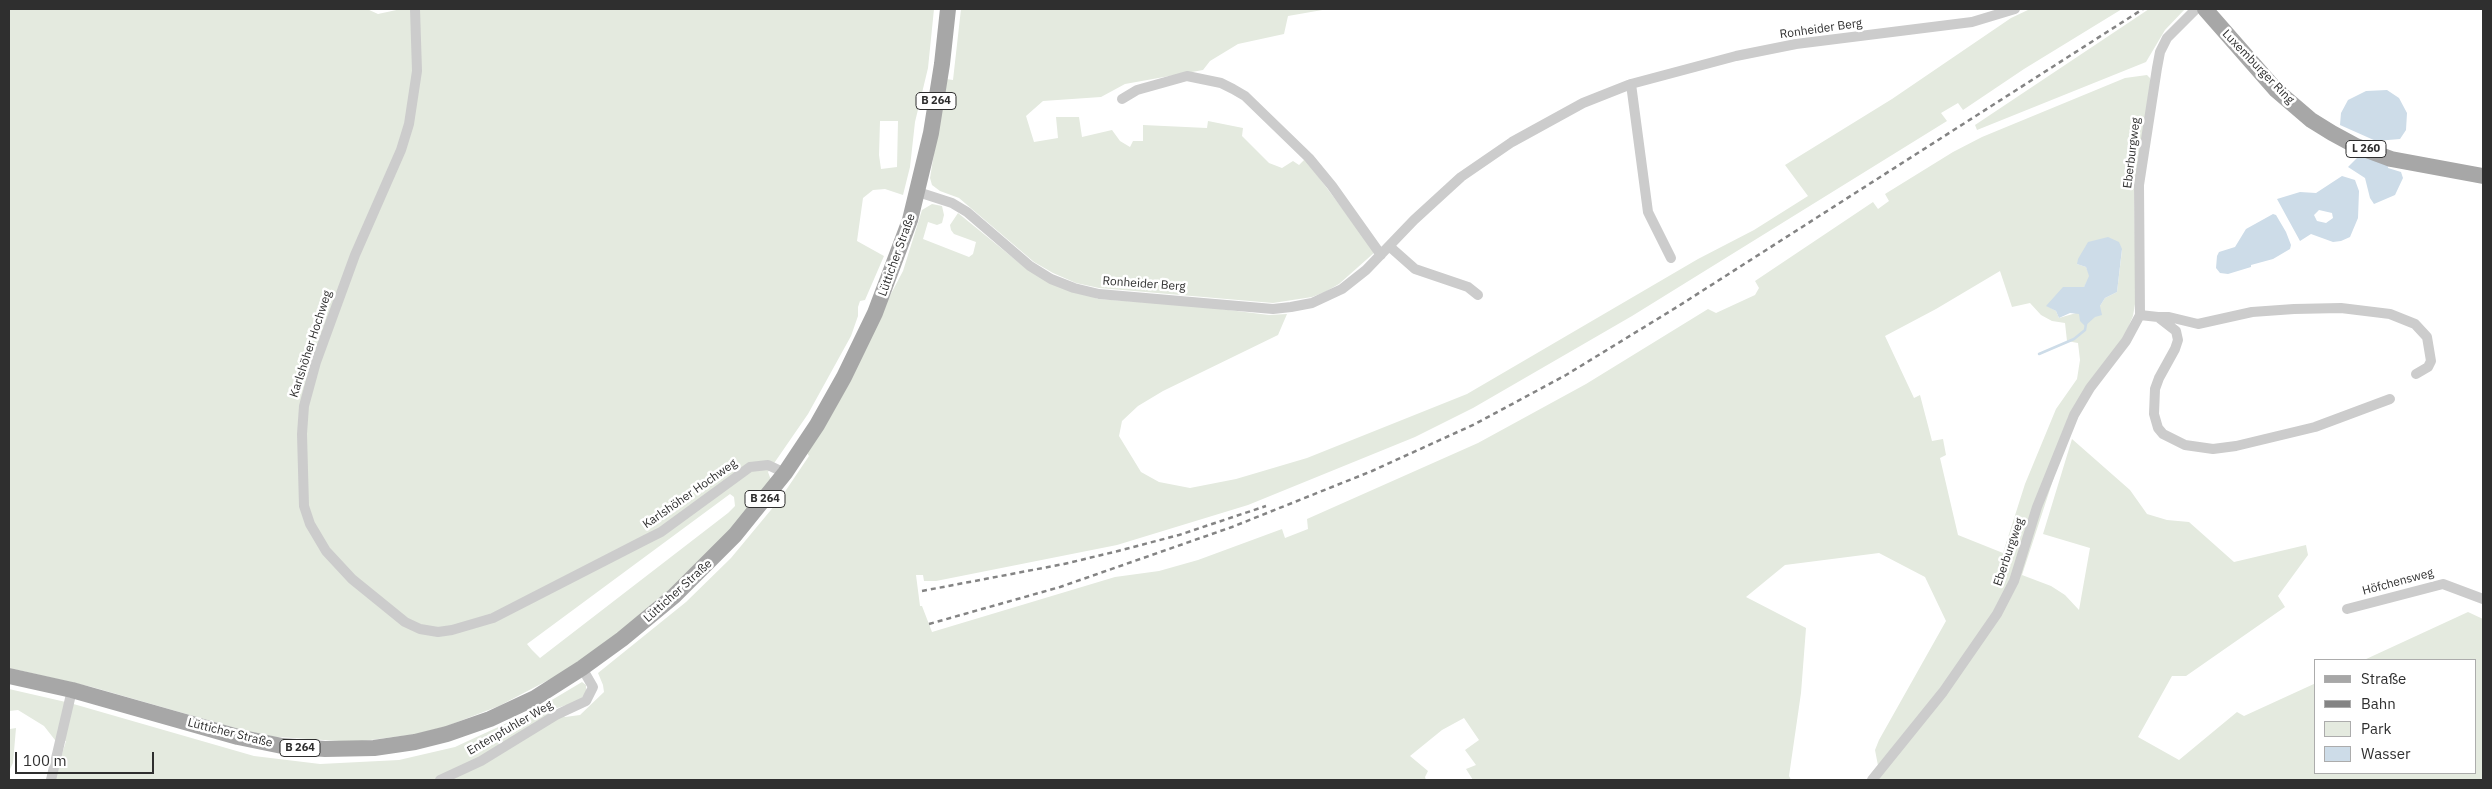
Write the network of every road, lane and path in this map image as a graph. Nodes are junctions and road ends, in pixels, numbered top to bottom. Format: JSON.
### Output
{"nodes":[{"id":1,"x":415,"y":9,"type":"edge"},
{"id":2,"x":948,"y":9,"type":"edge"},
{"id":3,"x":2015,"y":9,"type":"edge"},
{"id":4,"x":2196,"y":9,"type":"edge"},
{"id":5,"x":2205,"y":9,"type":"edge"},
{"id":6,"x":1631,"y":84,"type":"junction"},
{"id":7,"x":1122,"y":99,"type":"dead end"},
{"id":8,"x":2483,"y":176,"type":"edge"},
{"id":9,"x":918,"y":192,"type":"junction"},
{"id":10,"x":1389,"y":246,"type":"junction"},
{"id":11,"x":1381,"y":255,"type":"junction"},
{"id":12,"x":1672,"y":258,"type":"dead end"},
{"id":13,"x":1478,"y":295,"type":"dead end"},
{"id":14,"x":2140,"y":315,"type":"junction"},
{"id":15,"x":2158,"y":318,"type":"junction"},
{"id":16,"x":2416,"y":374,"type":"dead end"},
{"id":17,"x":2390,"y":399,"type":"dead end"},
{"id":18,"x":785,"y":473,"type":"junction"},
{"id":19,"x":2483,"y":599,"type":"edge"},
{"id":20,"x":2347,"y":609,"type":"dead end"},
{"id":21,"x":582,"y":668,"type":"junction"},
{"id":22,"x":9,"y":676,"type":"edge"},
{"id":23,"x":72,"y":690,"type":"junction"},
{"id":24,"x":50,"y":780,"type":"edge"},
{"id":25,"x":440,"y":780,"type":"edge"},
{"id":26,"x":1872,"y":780,"type":"edge"}],
"edges":[{"from":1,"to":18,"type":"street","name":"Karlshöher Hochweg"},
{"from":2,"to":9,"type":"main road","name":"Lütticher Straße","number":"B 264"},
{"from":3,"to":6,"type":"street","name":"Ronheider Berg"},
{"from":4,"to":14,"type":"street","name":"Eberburgweg"},
{"from":5,"to":8,"type":"main road","name":"Luxemburger Ring","number":"L 260"},
{"from":6,"to":10,"type":"street","name":"Ronheider Berg"},
{"from":6,"to":12,"type":"street"},
{"from":7,"to":11,"type":"street"},
{"from":9,"to":11,"type":"street","name":"Ronheider Berg"},
{"from":9,"to":18,"type":"main road","name":"Lütticher Straße","number":"B 264"},
{"from":10,"to":11,"type":"street","name":"Ronheider Berg"},
{"from":10,"to":13,"type":"street"},
{"from":14,"to":15,"type":"street"},
{"from":14,"to":26,"type":"street","name":"Eberburgweg"},
{"from":15,"to":16,"type":"street"},
{"from":15,"to":17,"type":"street"},
{"from":18,"to":21,"type":"main road","name":"Lütticher Straße","number":"B 264"},
{"from":19,"to":20,"type":"street","name":"Höfchensweg"},
{"from":21,"to":23,"type":"main road","name":"Lütticher Straße","number":"B 264"},
{"from":21,"to":25,"type":"street","name":"Entenpfuhler Weg"},
{"from":22,"to":23,"type":"main road","name":"Lütticher Straße","number":"B 264"},
{"from":23,"to":24,"type":"street"}]}
